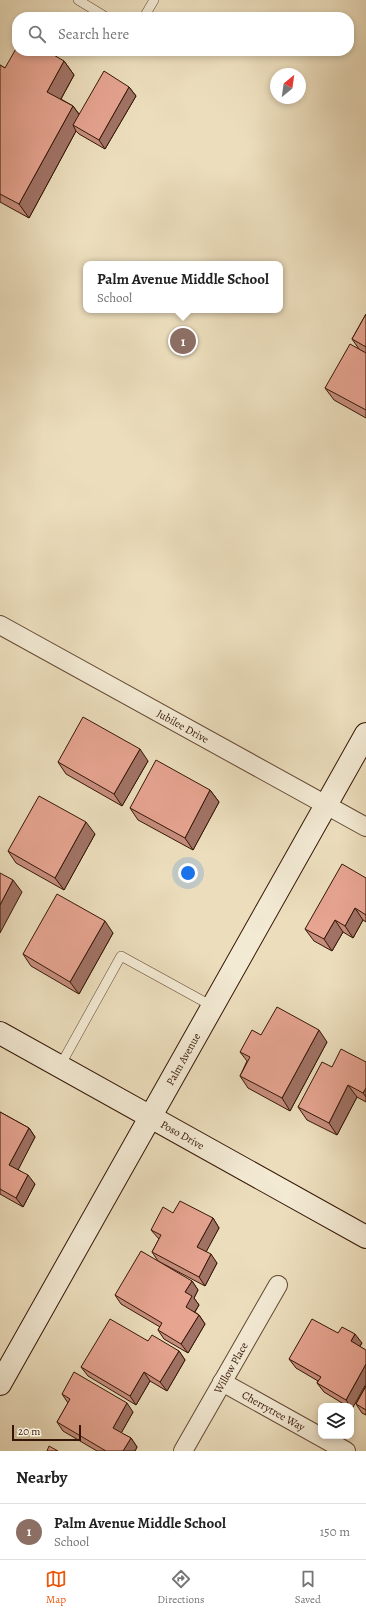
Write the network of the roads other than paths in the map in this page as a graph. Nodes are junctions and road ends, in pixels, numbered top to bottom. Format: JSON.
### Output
{"nodes":[{"id":1,"x":78,"y":0,"type":"edge"},
{"id":2,"x":154,"y":0,"type":"edge"},
{"id":3,"x":98,"y":12,"type":"edge"},
{"id":4,"x":147,"y":12,"type":"edge"},
{"id":5,"x":0,"y":625,"type":"edge"},
{"id":6,"x":366,"y":734,"type":"edge"},
{"id":7,"x":326,"y":805,"type":"junction"},
{"id":8,"x":366,"y":827,"type":"edge"},
{"id":9,"x":212,"y":1006,"type":"junction"},
{"id":10,"x":0,"y":1033,"type":"edge"},
{"id":11,"x":60,"y":1066,"type":"junction"},
{"id":12,"x":151,"y":1117,"type":"junction"},
{"id":13,"x":366,"y":1236,"type":"edge"},
{"id":14,"x":278,"y":1284,"type":"dead end"},
{"id":15,"x":222,"y":1382,"type":"junction"},
{"id":16,"x":0,"y":1384,"type":"edge"},
{"id":17,"x":183,"y":1451,"type":"edge"},
{"id":18,"x":346,"y":1451,"type":"edge"}],
"edges":[{"from":1,"to":3,"type":"lane"},
{"from":2,"to":4,"type":"lane"},
{"from":5,"to":7,"type":"street","name":"Jubilee Drive"},
{"from":6,"to":7,"type":"main road","name":"Palm Avenue"},
{"from":7,"to":8,"type":"street","name":"Jubilee Drive"},
{"from":7,"to":9,"type":"main road","name":"Palm Avenue"},
{"from":9,"to":11,"type":"lane"},
{"from":9,"to":12,"type":"main road","name":"Palm Avenue"},
{"from":10,"to":11,"type":"main road","name":"Poso Drive"},
{"from":11,"to":12,"type":"main road","name":"Poso Drive"},
{"from":12,"to":13,"type":"main road","name":"Poso Drive"},
{"from":12,"to":16,"type":"main road","name":"Palm Avenue"},
{"from":14,"to":15,"type":"street","name":"Willow Place"},
{"from":15,"to":17,"type":"street","name":"Willow Place"},
{"from":15,"to":18,"type":"street","name":"Cherrytree Way"}]}
